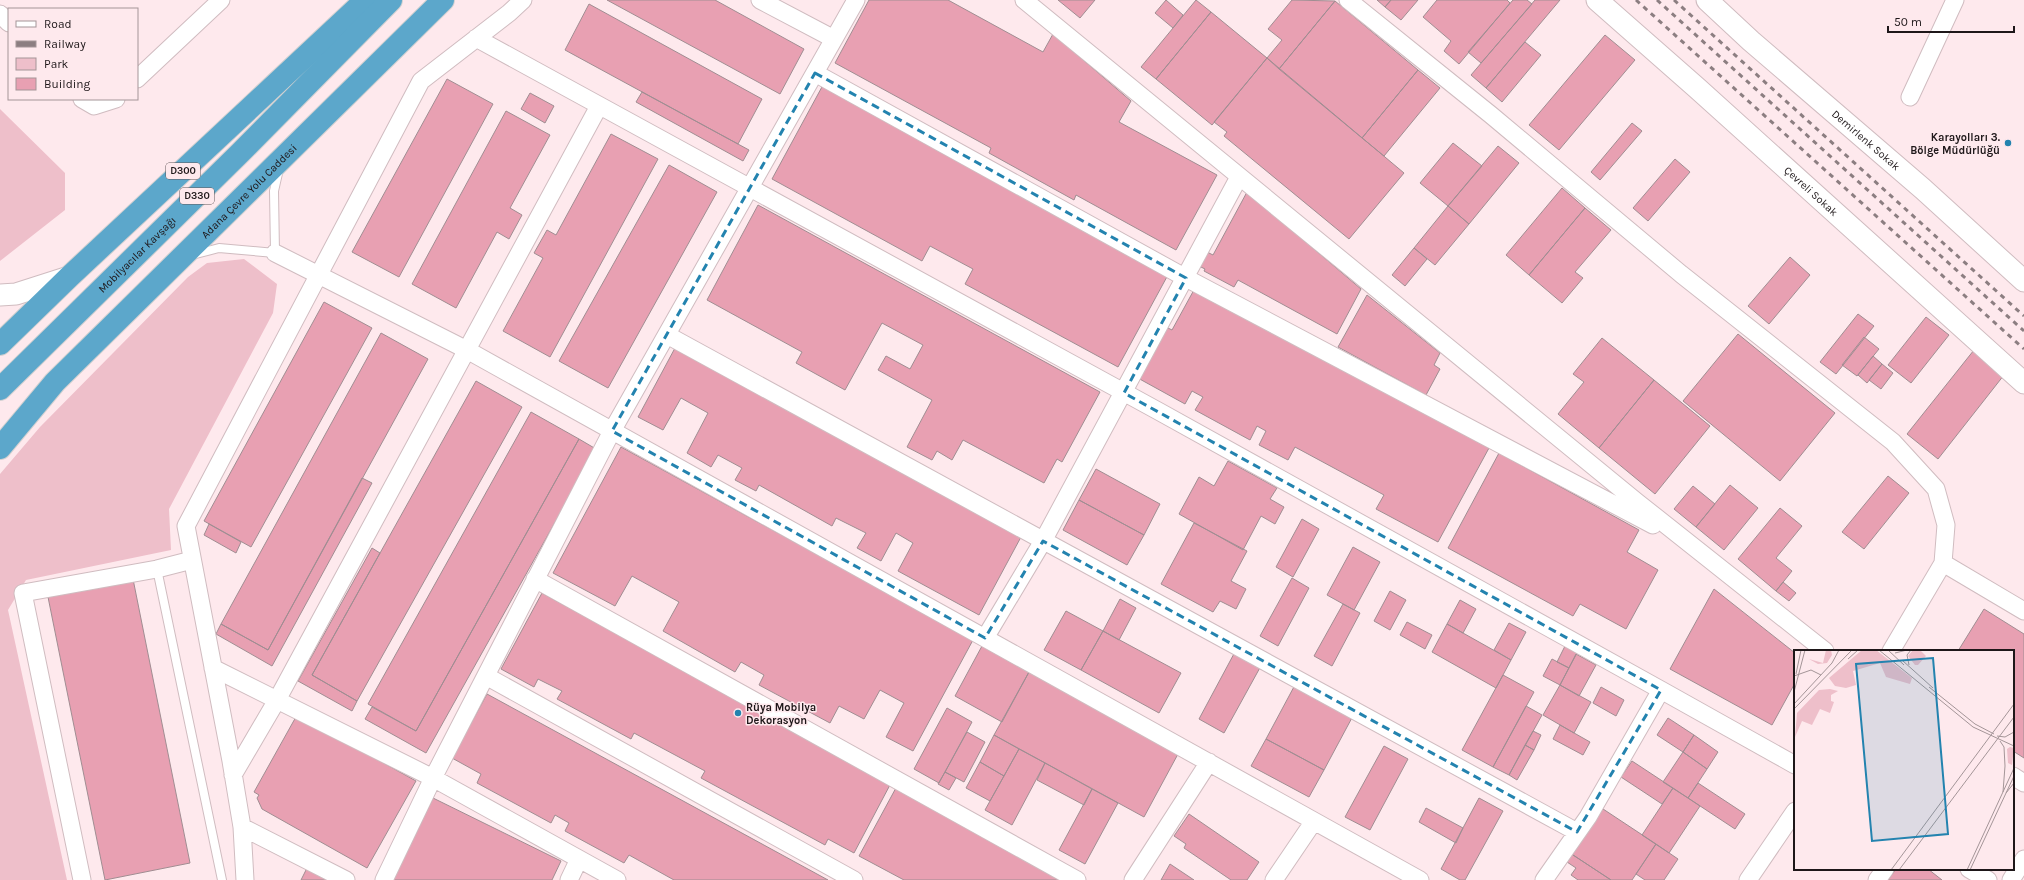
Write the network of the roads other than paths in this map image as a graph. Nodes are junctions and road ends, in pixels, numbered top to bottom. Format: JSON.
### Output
{"nodes":[{"id":1,"x":221,"y":0,"type":"edge"},
{"id":2,"x":368,"y":0,"type":"edge"},
{"id":3,"x":391,"y":0,"type":"edge"},
{"id":4,"x":443,"y":0,"type":"edge"},
{"id":5,"x":523,"y":0,"type":"edge"},
{"id":6,"x":760,"y":0,"type":"edge"},
{"id":7,"x":856,"y":0,"type":"edge"},
{"id":8,"x":1024,"y":0,"type":"edge"},
{"id":9,"x":1348,"y":0,"type":"edge"},
{"id":10,"x":1597,"y":0,"type":"edge"},
{"id":11,"x":1707,"y":0,"type":"edge"},
{"id":12,"x":1955,"y":0,"type":"edge"},
{"id":13,"x":0,"y":14,"type":"edge"},
{"id":14,"x":8,"y":22,"type":"edge"},
{"id":15,"x":476,"y":38,"type":"junction"},
{"id":16,"x":834,"y":40,"type":"junction"},
{"id":17,"x":815,"y":74,"type":"junction"},
{"id":18,"x":138,"y":78,"type":"edge"},
{"id":19,"x":1910,"y":98,"type":"dead end"},
{"id":20,"x":84,"y":100,"type":"edge"},
{"id":21,"x":113,"y":100,"type":"edge"},
{"id":22,"x":599,"y":106,"type":"junction"},
{"id":23,"x":281,"y":161,"type":"junction"},
{"id":24,"x":1240,"y":177,"type":"junction"},
{"id":25,"x":750,"y":189,"type":"junction"},
{"id":26,"x":275,"y":253,"type":"junction"},
{"id":27,"x":180,"y":258,"type":"junction"},
{"id":28,"x":318,"y":276,"type":"junction"},
{"id":29,"x":68,"y":277,"type":"junction"},
{"id":30,"x":1186,"y":278,"type":"junction"},
{"id":31,"x":2024,"y":281,"type":"edge"},
{"id":32,"x":0,"y":295,"type":"edge"},
{"id":33,"x":667,"y":335,"type":"junction"},
{"id":34,"x":0,"y":344,"type":"edge"},
{"id":35,"x":467,"y":350,"type":"junction"},
{"id":36,"x":55,"y":382,"type":"junction"},
{"id":37,"x":2024,"y":383,"type":"edge"},
{"id":38,"x":0,"y":389,"type":"edge"},
{"id":39,"x":1124,"y":393,"type":"junction"},
{"id":40,"x":0,"y":424,"type":"edge"},
{"id":41,"x":612,"y":431,"type":"junction"},
{"id":42,"x":0,"y":448,"type":"edge"},
{"id":43,"x":1043,"y":541,"type":"junction"},
{"id":44,"x":1692,"y":546,"type":"junction"},
{"id":45,"x":192,"y":560,"type":"junction"},
{"id":46,"x":1943,"y":563,"type":"junction"},
{"id":47,"x":157,"y":569,"type":"junction"},
{"id":48,"x":535,"y":579,"type":"junction"},
{"id":49,"x":2024,"y":611,"type":"edge"},
{"id":50,"x":985,"y":638,"type":"junction"},
{"id":51,"x":1824,"y":650,"type":"edge"},
{"id":52,"x":1892,"y":650,"type":"edge"},
{"id":53,"x":213,"y":668,"type":"junction"},
{"id":54,"x":486,"y":676,"type":"junction"},
{"id":55,"x":1661,"y":690,"type":"junction"},
{"id":56,"x":277,"y":700,"type":"junction"},
{"id":57,"x":1209,"y":762,"type":"junction"},
{"id":58,"x":1794,"y":764,"type":"edge"},
{"id":59,"x":233,"y":775,"type":"junction"},
{"id":60,"x":2014,"y":777,"type":"edge"},
{"id":61,"x":433,"y":778,"type":"junction"},
{"id":62,"x":2024,"y":783,"type":"edge"},
{"id":63,"x":1794,"y":812,"type":"edge"},
{"id":64,"x":1314,"y":821,"type":"junction"},
{"id":65,"x":242,"y":827,"type":"junction"},
{"id":66,"x":1577,"y":832,"type":"junction"},
{"id":67,"x":579,"y":859,"type":"junction"},
{"id":68,"x":2024,"y":859,"type":"edge"},
{"id":69,"x":1884,"y":870,"type":"edge"},
{"id":70,"x":1971,"y":870,"type":"edge"},
{"id":71,"x":1414,"y":878,"type":"edge"},
{"id":72,"x":82,"y":880,"type":"edge"},
{"id":73,"x":222,"y":880,"type":"edge"},
{"id":74,"x":245,"y":880,"type":"edge"},
{"id":75,"x":346,"y":880,"type":"edge"},
{"id":76,"x":384,"y":880,"type":"edge"},
{"id":77,"x":569,"y":880,"type":"edge"},
{"id":78,"x":617,"y":880,"type":"edge"},
{"id":79,"x":854,"y":880,"type":"edge"},
{"id":80,"x":1077,"y":880,"type":"edge"},
{"id":81,"x":1133,"y":880,"type":"edge"},
{"id":82,"x":1274,"y":880,"type":"edge"},
{"id":83,"x":1544,"y":880,"type":"edge"},
{"id":84,"x":1748,"y":880,"type":"edge"},
{"id":85,"x":1877,"y":880,"type":"edge"},
{"id":86,"x":1988,"y":880,"type":"edge"},
{"id":87,"x":2011,"y":880,"type":"edge"}],
"edges":[{"from":1,"to":18,"type":"street"},
{"from":2,"to":29,"type":"highway","number":"D300"},
{"from":3,"to":38,"type":"highway","name":"Mobilyacılar Kavşağı","number":"D330"},
{"from":4,"to":23,"type":"highway","name":"Adana Çevre Yolu Caddesi","number":"D330"},
{"from":5,"to":15,"type":"street"},
{"from":6,"to":16,"type":"street"},
{"from":7,"to":16,"type":"street"},
{"from":8,"to":24,"type":"street"},
{"from":9,"to":46,"type":"street"},
{"from":10,"to":37,"type":"street","name":"Çevreli Sokak"},
{"from":11,"to":31,"type":"street","name":"Demirlenk Sokak"},
{"from":12,"to":19,"type":"street"},
{"from":13,"to":14,"type":"street"},
{"from":15,"to":22,"type":"street"},
{"from":15,"to":28,"type":"street"},
{"from":16,"to":17,"type":"street"},
{"from":17,"to":25,"type":"street"},
{"from":17,"to":30,"type":"street"},
{"from":20,"to":21,"type":"street"},
{"from":22,"to":25,"type":"street"},
{"from":22,"to":35,"type":"street"},
{"from":23,"to":26,"type":"lane"},
{"from":23,"to":27,"type":"highway","name":"Adana Çevre Yolu Caddesi","number":"D330"},
{"from":24,"to":30,"type":"street"},
{"from":24,"to":44,"type":"street"},
{"from":25,"to":33,"type":"street"},
{"from":25,"to":39,"type":"street"},
{"from":26,"to":27,"type":"lane"},
{"from":26,"to":28,"type":"street"},
{"from":27,"to":36,"type":"highway","name":"Adana Çevre Yolu Caddesi","number":"D330"},
{"from":28,"to":35,"type":"street"},
{"from":28,"to":45,"type":"street"},
{"from":29,"to":32,"type":"street"},
{"from":29,"to":34,"type":"highway","number":"D300"},
{"from":30,"to":39,"type":"street"},
{"from":30,"to":44,"type":"street"},
{"from":33,"to":41,"type":"street"},
{"from":33,"to":43,"type":"street"},
{"from":35,"to":41,"type":"street"},
{"from":35,"to":56,"type":"street"},
{"from":36,"to":40,"type":"highway"},
{"from":36,"to":42,"type":"highway","number":"D330"},
{"from":39,"to":43,"type":"street"},
{"from":39,"to":55,"type":"street"},
{"from":41,"to":48,"type":"street"},
{"from":41,"to":50,"type":"street"},
{"from":43,"to":50,"type":"street"},
{"from":43,"to":66,"type":"street"},
{"from":44,"to":51,"type":"street"},
{"from":45,"to":47,"type":"street"},
{"from":45,"to":53,"type":"street"},
{"from":46,"to":49,"type":"street"},
{"from":46,"to":52,"type":"street"},
{"from":47,"to":72,"type":"street"},
{"from":47,"to":73,"type":"lane"},
{"from":48,"to":54,"type":"street"},
{"from":48,"to":80,"type":"street"},
{"from":50,"to":57,"type":"street"},
{"from":53,"to":56,"type":"street"},
{"from":53,"to":59,"type":"street"},
{"from":54,"to":61,"type":"street"},
{"from":54,"to":79,"type":"street"},
{"from":55,"to":58,"type":"street"},
{"from":55,"to":66,"type":"street"},
{"from":56,"to":59,"type":"street"},
{"from":56,"to":61,"type":"street"},
{"from":57,"to":64,"type":"street"},
{"from":57,"to":81,"type":"street"},
{"from":59,"to":65,"type":"street"},
{"from":60,"to":62,"type":"street"},
{"from":61,"to":67,"type":"street"},
{"from":61,"to":76,"type":"street"},
{"from":63,"to":84,"type":"street"},
{"from":64,"to":71,"type":"street"},
{"from":64,"to":82,"type":"street"},
{"from":65,"to":74,"type":"street"},
{"from":65,"to":75,"type":"street"},
{"from":66,"to":83,"type":"street"},
{"from":67,"to":77,"type":"street"},
{"from":67,"to":78,"type":"street"},
{"from":68,"to":87,"type":"street"},
{"from":69,"to":85,"type":"street"},
{"from":70,"to":86,"type":"street"}]}
